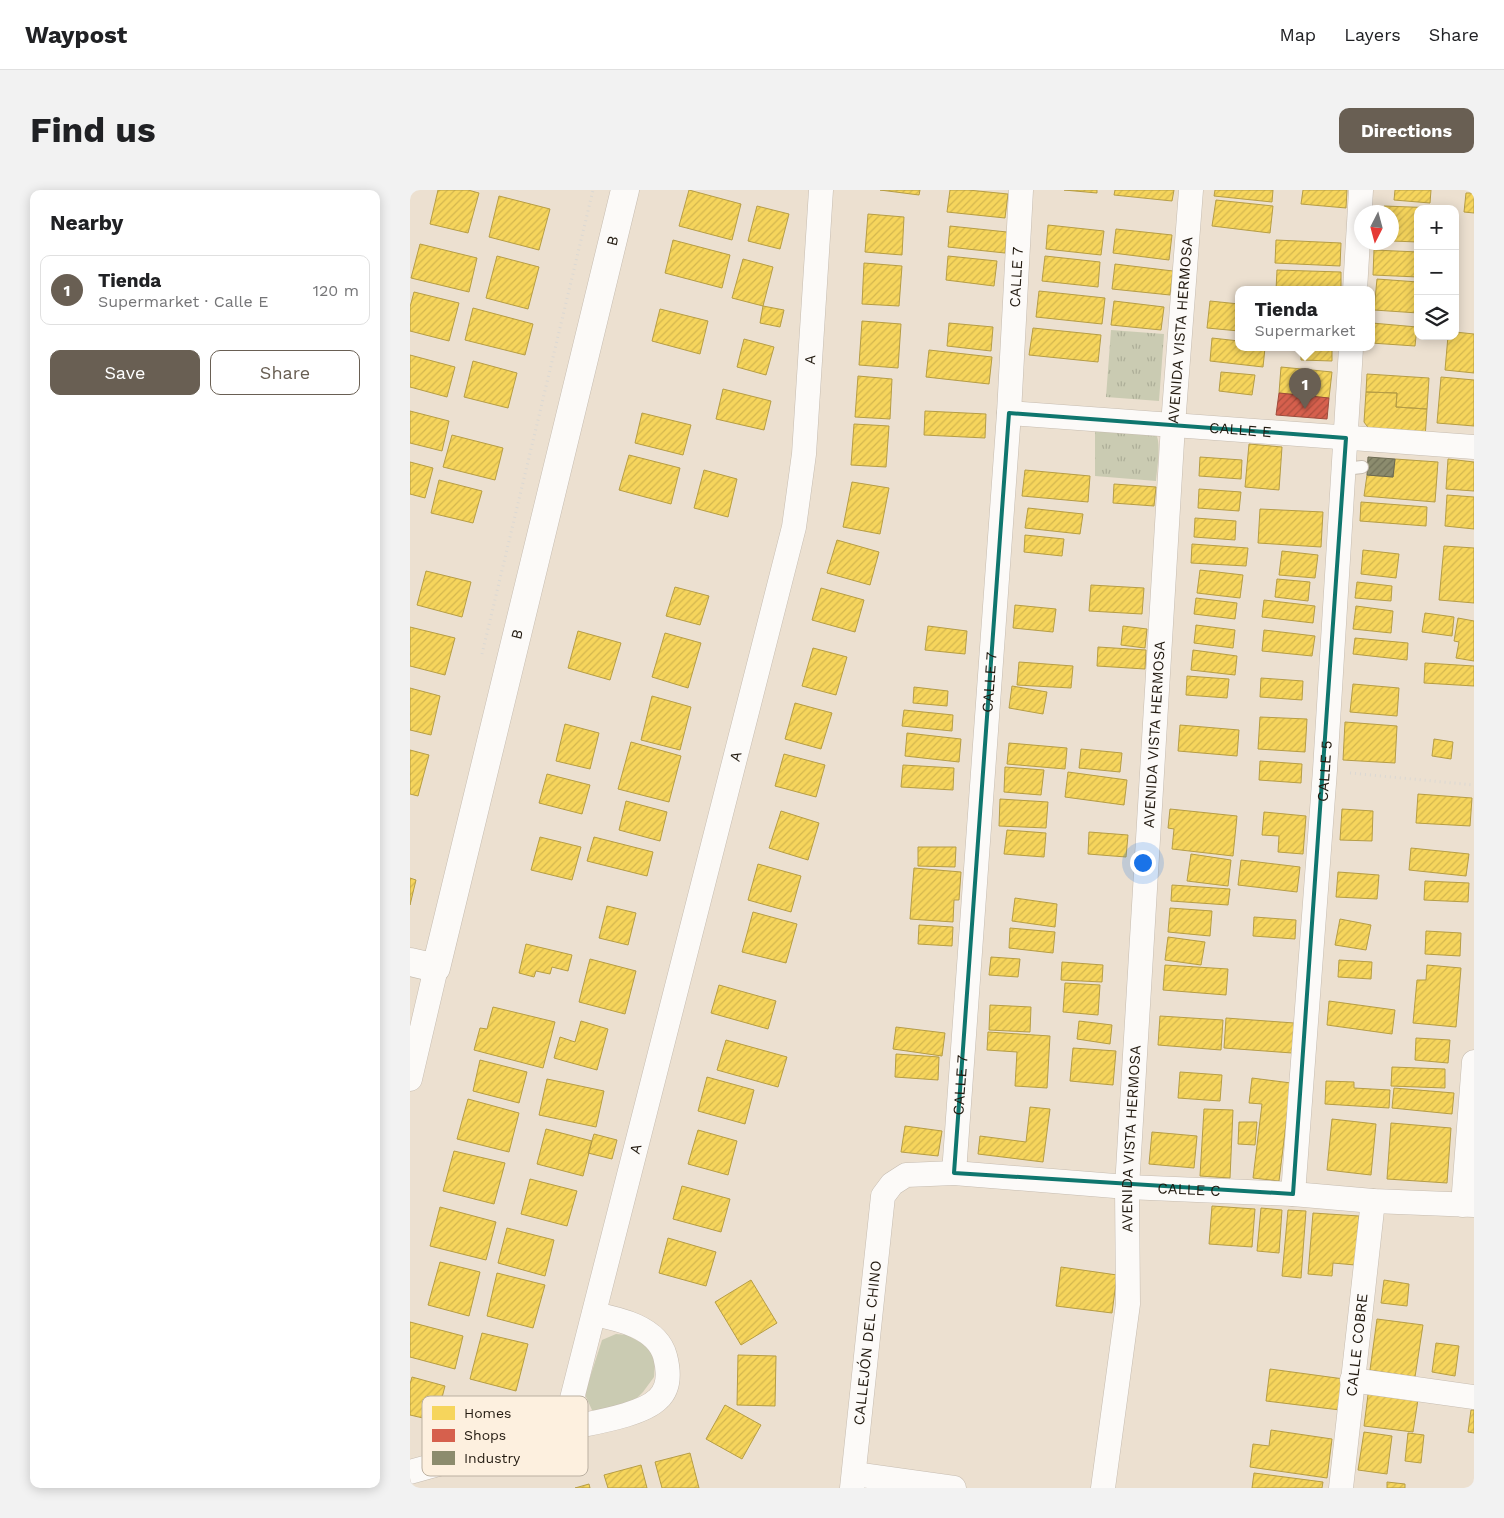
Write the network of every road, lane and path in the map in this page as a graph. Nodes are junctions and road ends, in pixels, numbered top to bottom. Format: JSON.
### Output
{"nodes":[{"id":1,"x":593,"y":190,"type":"edge"},
{"id":2,"x":625,"y":190,"type":"edge"},
{"id":3,"x":821,"y":190,"type":"edge"},
{"id":4,"x":1021,"y":190,"type":"edge"},
{"id":5,"x":1191,"y":190,"type":"edge"},
{"id":6,"x":1361,"y":190,"type":"edge"},
{"id":7,"x":1355,"y":286,"type":"edge"},
{"id":8,"x":1351,"y":351,"type":"edge"},
{"id":9,"x":1009,"y":413,"type":"junction"},
{"id":10,"x":1173,"y":425,"type":"junction"},
{"id":11,"x":1346,"y":438,"type":"junction"},
{"id":12,"x":1474,"y":447,"type":"edge"},
{"id":13,"x":482,"y":654,"type":"dead end"},
{"id":14,"x":1325,"y":770,"type":"junction"},
{"id":15,"x":1474,"y":785,"type":"edge"},
{"id":16,"x":410,"y":962,"type":"edge"},
{"id":17,"x":436,"y":968,"type":"junction"},
{"id":18,"x":1474,"y":1062,"type":"edge"},
{"id":19,"x":410,"y":1079,"type":"edge"},
{"id":20,"x":954,"y":1173,"type":"junction"},
{"id":21,"x":1127,"y":1187,"type":"junction"},
{"id":22,"x":1293,"y":1194,"type":"junction"},
{"id":23,"x":883,"y":1196,"type":"joint"},
{"id":24,"x":1373,"y":1201,"type":"junction"},
{"id":25,"x":1469,"y":1205,"type":"edge"},
{"id":26,"x":594,"y":1314,"type":"junction"},
{"id":27,"x":1352,"y":1380,"type":"junction"},
{"id":28,"x":573,"y":1396,"type":"edge"},
{"id":29,"x":1474,"y":1397,"type":"edge"},
{"id":30,"x":588,"y":1424,"type":"edge"},
{"id":31,"x":853,"y":1481,"type":"edge"},
{"id":32,"x":954,"y":1488,"type":"edge"},
{"id":33,"x":1104,"y":1488,"type":"edge"},
{"id":34,"x":1341,"y":1488,"type":"edge"}],
"edges":[{"from":1,"to":13,"type":"path"},
{"from":2,"to":17,"type":"street","name":"B"},
{"from":3,"to":26,"type":"street","name":"A"},
{"from":4,"to":9,"type":"street","name":"CALLE 7"},
{"from":5,"to":10,"type":"street","name":"AVENIDA VISTA HERMOSA"},
{"from":6,"to":7,"type":"street"},
{"from":8,"to":11,"type":"street","name":"CALLE 5"},
{"from":9,"to":10,"type":"street","name":"CALLE E"},
{"from":9,"to":20,"type":"street","name":"CALLE 7"},
{"from":10,"to":11,"type":"street","name":"CALLE E"},
{"from":10,"to":21,"type":"street","name":"AVENIDA VISTA HERMOSA"},
{"from":11,"to":12,"type":"street","name":"CALLE E"},
{"from":11,"to":14,"type":"street","name":"CALLE 5"},
{"from":14,"to":15,"type":"path"},
{"from":14,"to":22,"type":"street","name":"CALLE 5"},
{"from":16,"to":17,"type":"street"},
{"from":17,"to":19,"type":"street","name":"B"},
{"from":18,"to":25,"type":"street"},
{"from":20,"to":21,"type":"street","name":"CALLE C"},
{"from":20,"to":23,"type":"street","name":"CALLE C"},
{"from":21,"to":22,"type":"street","name":"CALLE C"},
{"from":21,"to":33,"type":"street","name":"AVENIDA VISTA HERMOSA"},
{"from":22,"to":24,"type":"street","name":"CALLE C"},
{"from":23,"to":31,"type":"street","name":"CALLEJÓN DEL CHINO"},
{"from":24,"to":25,"type":"street","name":"CALLE C"},
{"from":24,"to":27,"type":"street","name":"CALLE COBRE"},
{"from":26,"to":28,"type":"street","name":"A"},
{"from":26,"to":30,"type":"street"},
{"from":27,"to":29,"type":"street"},
{"from":27,"to":34,"type":"street","name":"CALLE COBRE"},
{"from":31,"to":32,"type":"street"}]}
